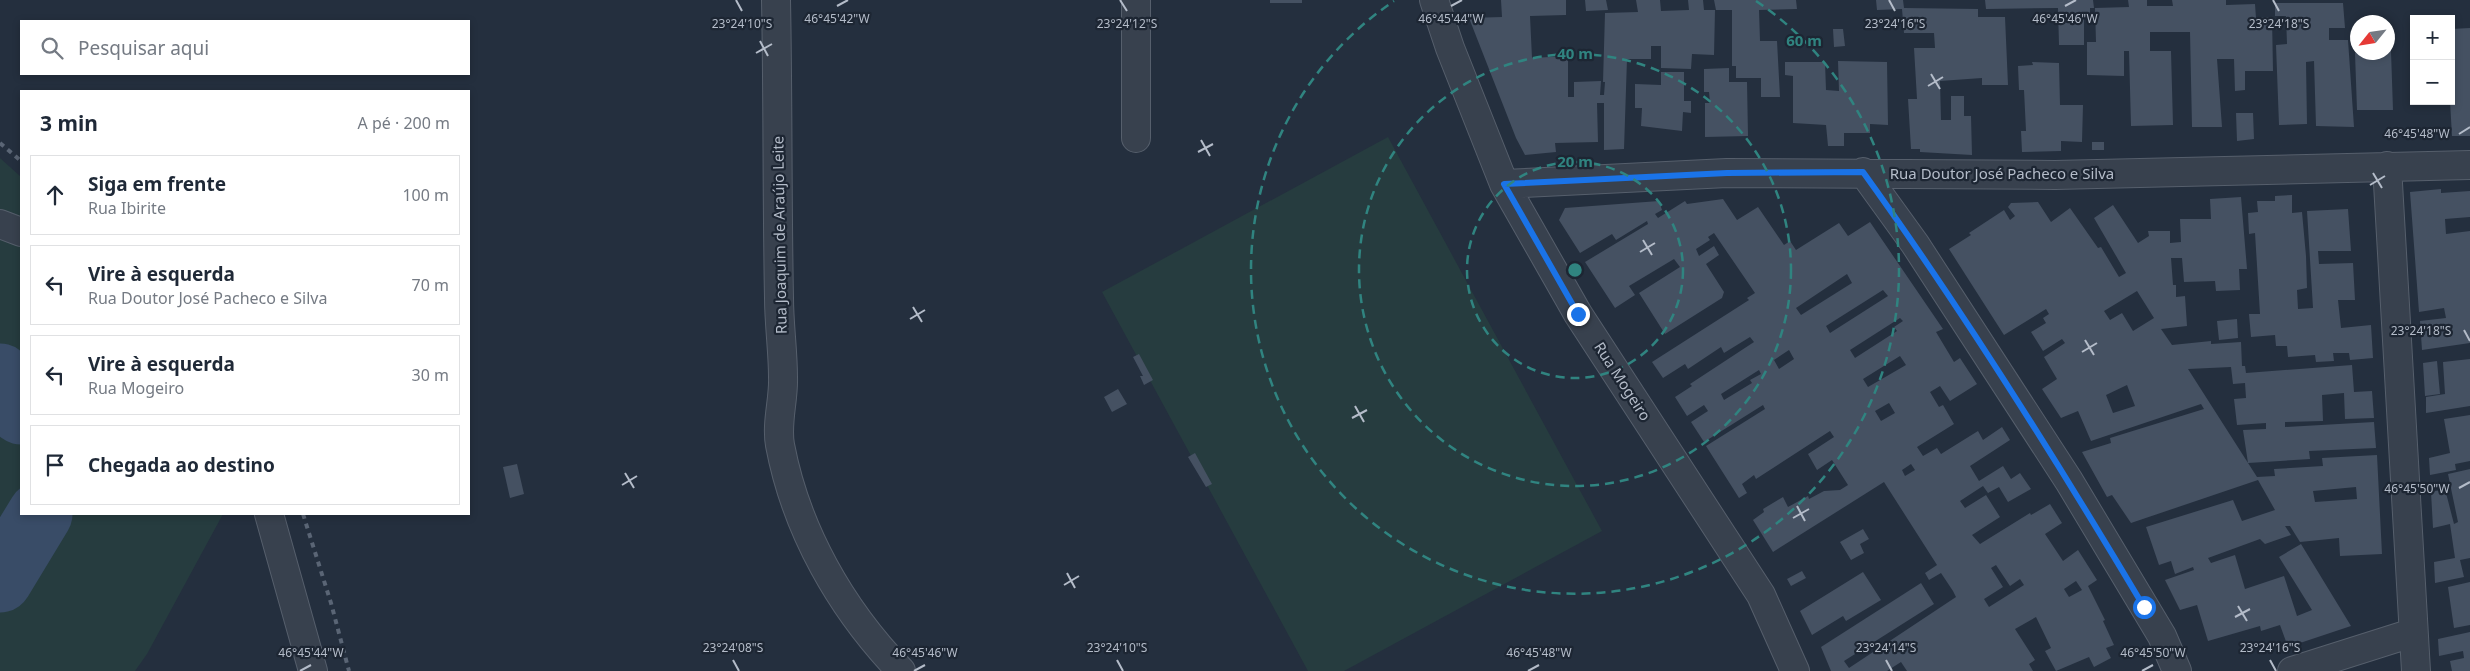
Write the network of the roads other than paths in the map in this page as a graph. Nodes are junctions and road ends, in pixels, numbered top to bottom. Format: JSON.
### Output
{"nodes":[{"id":1,"x":776,"y":0,"type":"edge"},
{"id":2,"x":1136,"y":0,"type":"edge"},
{"id":3,"x":1434,"y":0,"type":"edge"},
{"id":4,"x":1136,"y":138,"type":"dead end"},
{"id":5,"x":2470,"y":165,"type":"edge"},
{"id":6,"x":2387,"y":166,"type":"junction"},
{"id":7,"x":1863,"y":172,"type":"junction"},
{"id":8,"x":1504,"y":184,"type":"junction"},
{"id":9,"x":0,"y":224,"type":"edge"},
{"id":10,"x":20,"y":232,"type":"edge"},
{"id":11,"x":269,"y":515,"type":"edge"},
{"id":12,"x":2412,"y":633,"type":"junction"},
{"id":13,"x":313,"y":671,"type":"edge"},
{"id":14,"x":901,"y":671,"type":"edge"},
{"id":15,"x":1795,"y":671,"type":"edge"},
{"id":16,"x":2177,"y":671,"type":"edge"},
{"id":17,"x":2292,"y":671,"type":"edge"},
{"id":18,"x":2416,"y":671,"type":"edge"}],
"edges":[{"from":1,"to":14,"type":"street","name":"Rua Joaquim de Araújo Leite"},
{"from":2,"to":4,"type":"street"},
{"from":3,"to":8,"type":"street","name":"Rua Mogeiro"},
{"from":5,"to":6,"type":"street","name":"Rua Doutor José Pacheco e Silva"},
{"from":6,"to":7,"type":"street","name":"Rua Doutor José Pacheco e Silva"},
{"from":6,"to":12,"type":"street"},
{"from":7,"to":8,"type":"street","name":"Rua Doutor José Pacheco e Silva"},
{"from":7,"to":16,"type":"street"},
{"from":8,"to":15,"type":"street","name":"Rua Mogeiro"},
{"from":9,"to":10,"type":"street"},
{"from":11,"to":13,"type":"street"},
{"from":12,"to":17,"type":"street"},
{"from":12,"to":18,"type":"street"}]}
